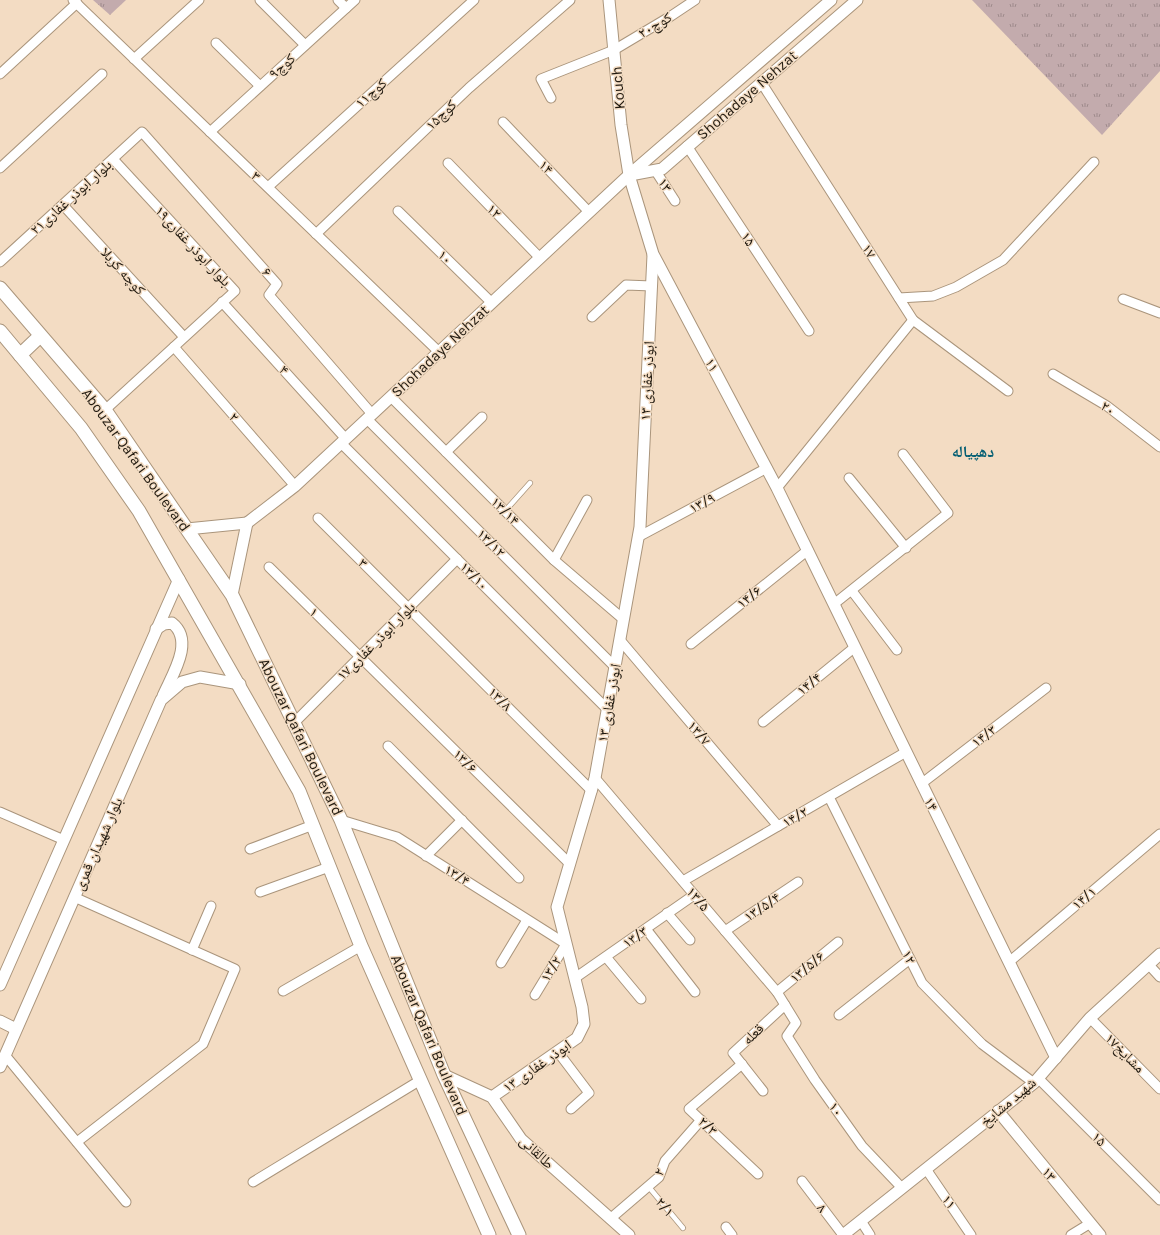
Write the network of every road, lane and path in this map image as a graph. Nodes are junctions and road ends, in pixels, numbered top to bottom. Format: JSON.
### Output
{"nodes":[{"id":1,"x":199,"y":0,"type":"edge"},
{"id":2,"x":260,"y":0,"type":"edge"},
{"id":3,"x":338,"y":0,"type":"edge"},
{"id":4,"x":355,"y":0,"type":"edge"},
{"id":5,"x":474,"y":0,"type":"edge"},
{"id":6,"x":570,"y":0,"type":"edge"},
{"id":7,"x":609,"y":0,"type":"edge"},
{"id":8,"x":695,"y":0,"type":"edge"},
{"id":9,"x":831,"y":0,"type":"edge"},
{"id":10,"x":857,"y":0,"type":"edge"},
{"id":11,"x":75,"y":2,"type":"edge"},
{"id":12,"x":346,"y":8,"type":"junction"},
{"id":13,"x":216,"y":43,"type":"dead end"},
{"id":14,"x":306,"y":45,"type":"junction"},
{"id":15,"x":614,"y":50,"type":"junction"},
{"id":16,"x":134,"y":59,"type":"junction"},
{"id":17,"x":0,"y":74,"type":"edge"},
{"id":18,"x":102,"y":74,"type":"dead end"},
{"id":19,"x":761,"y":82,"type":"junction"},
{"id":20,"x":260,"y":86,"type":"junction"},
{"id":21,"x":551,"y":98,"type":"dead end"},
{"id":22,"x":503,"y":122,"type":"dead end"},
{"id":23,"x":142,"y":132,"type":"joint"},
{"id":24,"x":210,"y":132,"type":"junction"},
{"id":25,"x":687,"y":146,"type":"junction"},
{"id":26,"x":113,"y":159,"type":"junction"},
{"id":27,"x":1094,"y":162,"type":"dead end"},
{"id":28,"x":448,"y":163,"type":"dead end"},
{"id":29,"x":0,"y":168,"type":"edge"},
{"id":30,"x":655,"y":170,"type":"junction"},
{"id":31,"x":629,"y":176,"type":"junction"},
{"id":32,"x":268,"y":187,"type":"junction"},
{"id":33,"x":675,"y":201,"type":"dead end"},
{"id":34,"x":63,"y":205,"type":"junction"},
{"id":35,"x":398,"y":212,"type":"dead end"},
{"id":36,"x":589,"y":212,"type":"junction"},
{"id":37,"x":316,"y":234,"type":"junction"},
{"id":38,"x":653,"y":254,"type":"junction"},
{"id":39,"x":540,"y":258,"type":"junction"},
{"id":40,"x":0,"y":262,"type":"edge"},
{"id":41,"x":652,"y":286,"type":"junction"},
{"id":42,"x":0,"y":288,"type":"edge"},
{"id":43,"x":898,"y":298,"type":"junction"},
{"id":44,"x":1123,"y":299,"type":"dead end"},
{"id":45,"x":222,"y":302,"type":"junction"},
{"id":46,"x":492,"y":303,"type":"junction"},
{"id":47,"x":1160,"y":313,"type":"edge"},
{"id":48,"x":592,"y":317,"type":"dead end"},
{"id":49,"x":913,"y":320,"type":"junction"},
{"id":50,"x":0,"y":331,"type":"edge"},
{"id":51,"x":809,"y":331,"type":"dead end"},
{"id":52,"x":40,"y":336,"type":"junction"},
{"id":53,"x":184,"y":337,"type":"junction"},
{"id":54,"x":174,"y":347,"type":"junction"},
{"id":55,"x":439,"y":352,"type":"junction"},
{"id":56,"x":20,"y":355,"type":"junction"},
{"id":57,"x":1053,"y":374,"type":"dead end"},
{"id":58,"x":1008,"y":391,"type":"dead end"},
{"id":59,"x":391,"y":397,"type":"junction"},
{"id":60,"x":105,"y":410,"type":"junction"},
{"id":61,"x":370,"y":417,"type":"junction"},
{"id":62,"x":482,"y":417,"type":"dead end"},
{"id":63,"x":344,"y":441,"type":"junction"},
{"id":64,"x":1160,"y":447,"type":"edge"},
{"id":65,"x":446,"y":452,"type":"junction"},
{"id":66,"x":903,"y":454,"type":"dead end"},
{"id":67,"x":767,"y":468,"type":"junction"},
{"id":68,"x":849,"y":478,"type":"dead end"},
{"id":69,"x":530,"y":483,"type":"dead end"},
{"id":70,"x":295,"y":486,"type":"junction"},
{"id":71,"x":777,"y":488,"type":"junction"},
{"id":72,"x":587,"y":500,"type":"dead end"},
{"id":73,"x":505,"y":511,"type":"junction"},
{"id":74,"x":318,"y":518,"type":"dead end"},
{"id":75,"x":247,"y":523,"type":"junction"},
{"id":76,"x":187,"y":529,"type":"junction"},
{"id":77,"x":638,"y":537,"type":"junction"},
{"id":78,"x":906,"y":548,"type":"junction"},
{"id":79,"x":808,"y":550,"type":"junction"},
{"id":80,"x":457,"y":559,"type":"junction"},
{"id":81,"x":554,"y":560,"type":"junction"},
{"id":82,"x":269,"y":567,"type":"dead end"},
{"id":83,"x":179,"y":579,"type":"junction"},
{"id":84,"x":852,"y":591,"type":"junction"},
{"id":85,"x":232,"y":595,"type":"junction"},
{"id":86,"x":834,"y":604,"type":"junction"},
{"id":87,"x":408,"y":608,"type":"junction"},
{"id":88,"x":623,"y":620,"type":"junction"},
{"id":89,"x":156,"y":629,"type":"junction"},
{"id":90,"x":620,"y":640,"type":"junction"},
{"id":91,"x":690,"y":644,"type":"dead end"},
{"id":92,"x":855,"y":647,"type":"junction"},
{"id":93,"x":897,"y":650,"type":"dead end"},
{"id":94,"x":360,"y":657,"type":"junction"},
{"id":95,"x":615,"y":667,"type":"junction"},
{"id":96,"x":240,"y":684,"type":"junction"},
{"id":97,"x":1046,"y":688,"type":"dead end"},
{"id":98,"x":161,"y":700,"type":"junction"},
{"id":99,"x":608,"y":709,"type":"junction"},
{"id":100,"x":763,"y":722,"type":"dead end"},
{"id":101,"x":294,"y":723,"type":"junction"},
{"id":102,"x":388,"y":746,"type":"dead end"},
{"id":103,"x":906,"y":752,"type":"junction"},
{"id":104,"x":595,"y":778,"type":"junction"},
{"id":105,"x":921,"y":784,"type":"junction"},
{"id":106,"x":592,"y":791,"type":"junction"},
{"id":107,"x":830,"y":797,"type":"junction"},
{"id":108,"x":0,"y":812,"type":"edge"},
{"id":109,"x":341,"y":820,"type":"junction"},
{"id":110,"x":462,"y":820,"type":"junction"},
{"id":111,"x":312,"y":824,"type":"junction"},
{"id":112,"x":778,"y":826,"type":"junction"},
{"id":113,"x":1160,"y":834,"type":"edge"},
{"id":114,"x":64,"y":840,"type":"junction"},
{"id":115,"x":250,"y":849,"type":"dead end"},
{"id":116,"x":426,"y":856,"type":"junction"},
{"id":117,"x":570,"y":864,"type":"junction"},
{"id":118,"x":329,"y":867,"type":"junction"},
{"id":119,"x":519,"y":878,"type":"dead end"},
{"id":120,"x":683,"y":881,"type":"junction"},
{"id":121,"x":798,"y":882,"type":"dead end"},
{"id":122,"x":260,"y":892,"type":"dead end"},
{"id":123,"x":694,"y":894,"type":"junction"},
{"id":124,"x":74,"y":897,"type":"junction"},
{"id":125,"x":211,"y":906,"type":"dead end"},
{"id":126,"x":668,"y":914,"type":"junction"},
{"id":127,"x":527,"y":920,"type":"junction"},
{"id":128,"x":646,"y":929,"type":"junction"},
{"id":129,"x":725,"y":931,"type":"junction"},
{"id":130,"x":690,"y":940,"type":"dead end"},
{"id":131,"x":838,"y":942,"type":"dead end"},
{"id":132,"x":566,"y":944,"type":"junction"},
{"id":133,"x":361,"y":946,"type":"junction"},
{"id":134,"x":192,"y":950,"type":"junction"},
{"id":135,"x":1160,"y":954,"type":"edge"},
{"id":136,"x":606,"y":957,"type":"junction"},
{"id":137,"x":910,"y":959,"type":"junction"},
{"id":138,"x":1009,"y":962,"type":"junction"},
{"id":139,"x":501,"y":963,"type":"dead end"},
{"id":140,"x":1149,"y":965,"type":"junction"},
{"id":141,"x":1160,"y":977,"type":"edge"},
{"id":142,"x":575,"y":978,"type":"junction"},
{"id":143,"x":0,"y":985,"type":"edge"},
{"id":144,"x":283,"y":990,"type":"dead end"},
{"id":145,"x":695,"y":992,"type":"dead end"},
{"id":146,"x":777,"y":992,"type":"junction"},
{"id":147,"x":535,"y":995,"type":"dead end"},
{"id":148,"x":641,"y":999,"type":"dead end"},
{"id":149,"x":785,"y":1005,"type":"junction"},
{"id":150,"x":838,"y":1015,"type":"dead end"},
{"id":151,"x":1090,"y":1018,"type":"junction"},
{"id":152,"x":0,"y":1021,"type":"edge"},
{"id":153,"x":796,"y":1023,"type":"joint"},
{"id":154,"x":16,"y":1029,"type":"junction"},
{"id":155,"x":558,"y":1052,"type":"junction"},
{"id":156,"x":5,"y":1055,"type":"junction"},
{"id":157,"x":1056,"y":1058,"type":"junction"},
{"id":158,"x":742,"y":1064,"type":"junction"},
{"id":159,"x":0,"y":1066,"type":"edge"},
{"id":160,"x":444,"y":1075,"type":"junction"},
{"id":161,"x":419,"y":1081,"type":"junction"},
{"id":162,"x":1036,"y":1081,"type":"junction"},
{"id":163,"x":1160,"y":1088,"type":"edge"},
{"id":164,"x":763,"y":1091,"type":"dead end"},
{"id":165,"x":492,"y":1097,"type":"junction"},
{"id":166,"x":571,"y":1109,"type":"dead end"},
{"id":167,"x":998,"y":1111,"type":"junction"},
{"id":168,"x":701,"y":1120,"type":"junction"},
{"id":169,"x":77,"y":1142,"type":"junction"},
{"id":170,"x":926,"y":1169,"type":"junction"},
{"id":171,"x":758,"y":1174,"type":"dead end"},
{"id":172,"x":802,"y":1181,"type":"dead end"},
{"id":173,"x":253,"y":1182,"type":"dead end"},
{"id":174,"x":648,"y":1186,"type":"junction"},
{"id":175,"x":902,"y":1188,"type":"junction"},
{"id":176,"x":1160,"y":1200,"type":"edge"},
{"id":177,"x":126,"y":1202,"type":"dead end"},
{"id":178,"x":610,"y":1219,"type":"junction"},
{"id":179,"x":861,"y":1221,"type":"junction"},
{"id":180,"x":1089,"y":1224,"type":"junction"},
{"id":181,"x":726,"y":1227,"type":"dead end"},
{"id":182,"x":682,"y":1228,"type":"dead end"},
{"id":183,"x":489,"y":1235,"type":"edge"},
{"id":184,"x":519,"y":1235,"type":"edge"},
{"id":185,"x":629,"y":1235,"type":"edge"},
{"id":186,"x":732,"y":1235,"type":"edge"},
{"id":187,"x":843,"y":1235,"type":"edge"},
{"id":188,"x":870,"y":1235,"type":"edge"},
{"id":189,"x":972,"y":1235,"type":"edge"},
{"id":190,"x":1071,"y":1235,"type":"edge"},
{"id":191,"x":1100,"y":1235,"type":"edge"}],
"edges":[{"from":1,"to":16,"type":"street"},
{"from":2,"to":14,"type":"street"},
{"from":3,"to":12,"type":"street"},
{"from":4,"to":12,"type":"street","name":"۹کوچ"},
{"from":5,"to":32,"type":"street","name":"۱۱کوچ"},
{"from":6,"to":37,"type":"street","name":"۱۵کوچ"},
{"from":7,"to":15,"type":"street","name":"Kouch"},
{"from":8,"to":15,"type":"street","name":"۲۰کوچ"},
{"from":9,"to":31,"type":"street","name":"Shohadaye Nehzat"},
{"from":10,"to":19,"type":"street","name":"Shohadaye Nehzat"},
{"from":11,"to":16,"type":"street","name":"۳"},
{"from":11,"to":17,"type":"street"},
{"from":12,"to":14,"type":"street","name":"۹کوچ"},
{"from":13,"to":20,"type":"street"},
{"from":14,"to":20,"type":"street","name":"۹کوچ"},
{"from":15,"to":21,"type":"street","name":"۲۰کوچ"},
{"from":15,"to":31,"type":"street","name":"Kouch"},
{"from":16,"to":24,"type":"street","name":"۳"},
{"from":18,"to":29,"type":"street"},
{"from":19,"to":25,"type":"street","name":"Shohadaye Nehzat"},
{"from":19,"to":43,"type":"street","name":"۱۷"},
{"from":20,"to":24,"type":"street","name":"۹کوچ"},
{"from":22,"to":36,"type":"street","name":"۱۴"},
{"from":23,"to":26,"type":"street","name":"۲۱بلوار ابوذر غفاری"},
{"from":23,"to":61,"type":"street","name":"۶"},
{"from":24,"to":32,"type":"street","name":"۳"},
{"from":25,"to":30,"type":"street","name":"Shohadaye Nehzat"},
{"from":25,"to":51,"type":"street","name":"۱۵"},
{"from":26,"to":34,"type":"street","name":"۲۱بلوار ابوذر غفاری"},
{"from":26,"to":45,"type":"street","name":"بلوار ابوذر غفاری۱۹"},
{"from":27,"to":43,"type":"street"},
{"from":28,"to":39,"type":"street","name":"۱۲"},
{"from":30,"to":31,"type":"street","name":"Shohadaye Nehzat"},
{"from":30,"to":33,"type":"street","name":"۱۳"},
{"from":31,"to":36,"type":"street","name":"Shohadaye Nehzat"},
{"from":31,"to":38,"type":"street","name":"۱۱"},
{"from":32,"to":37,"type":"street","name":"۳"},
{"from":34,"to":40,"type":"street","name":"۲۱بلوار ابوذر غفاری"},
{"from":34,"to":53,"type":"street","name":"کوچه کربلا"},
{"from":35,"to":46,"type":"street","name":"۱۰"},
{"from":36,"to":39,"type":"street","name":"Shohadaye Nehzat"},
{"from":37,"to":55,"type":"street","name":"۳"},
{"from":38,"to":41,"type":"street","name":"۱۳ ابوذر غفاری"},
{"from":38,"to":67,"type":"street","name":"۱۱"},
{"from":39,"to":46,"type":"street","name":"Shohadaye Nehzat"},
{"from":41,"to":48,"type":"street"},
{"from":41,"to":77,"type":"street","name":"۱۳ ابوذر غفاری"},
{"from":42,"to":52,"type":"main road","name":"Abouzar Qafari Boulevard"},
{"from":43,"to":49,"type":"street","name":"۱۷"},
{"from":44,"to":47,"type":"street"},
{"from":45,"to":53,"type":"street","name":"بلوار ابوذر غفاری۱۹"},
{"from":45,"to":63,"type":"street","name":"۴"},
{"from":46,"to":55,"type":"street","name":"Shohadaye Nehzat"},
{"from":49,"to":58,"type":"street","name":"۱۷"},
{"from":49,"to":71,"type":"street"},
{"from":50,"to":56,"type":"main road","name":"Abouzar Qafari Boulevard"},
{"from":52,"to":56,"type":"main road"},
{"from":52,"to":60,"type":"main road","name":"Abouzar Qafari Boulevard"},
{"from":53,"to":54,"type":"street","name":"بلوار ابوذر غفاری۱۹"},
{"from":54,"to":60,"type":"street","name":"بلوار ابوذر غفاری۱۹"},
{"from":54,"to":70,"type":"street","name":"۲"},
{"from":55,"to":59,"type":"street","name":"Shohadaye Nehzat"},
{"from":56,"to":83,"type":"main road","name":"Abouzar Qafari Boulevard"},
{"from":57,"to":64,"type":"street","name":"۲۰"},
{"from":59,"to":61,"type":"street","name":"Shohadaye Nehzat"},
{"from":59,"to":65,"type":"street","name":"۱۳/۱۴"},
{"from":60,"to":76,"type":"main road","name":"Abouzar Qafari Boulevard"},
{"from":61,"to":63,"type":"street","name":"Shohadaye Nehzat"},
{"from":61,"to":95,"type":"street","name":"۱۳/۱۲"},
{"from":62,"to":65,"type":"street"},
{"from":63,"to":70,"type":"street","name":"Shohadaye Nehzat"},
{"from":63,"to":80,"type":"street","name":"۱۳/۱۰"},
{"from":65,"to":73,"type":"street","name":"۱۳/۱۴"},
{"from":66,"to":78,"type":"street"},
{"from":67,"to":71,"type":"street","name":"۱۱"},
{"from":67,"to":77,"type":"street","name":"۱۳/۹"},
{"from":68,"to":78,"type":"street"},
{"from":69,"to":73,"type":"lane"},
{"from":70,"to":75,"type":"street","name":"Shohadaye Nehzat"},
{"from":71,"to":79,"type":"street","name":"۱۱"},
{"from":72,"to":81,"type":"street"},
{"from":73,"to":81,"type":"street","name":"۱۳/۱۴"},
{"from":74,"to":87,"type":"street","name":"۳"},
{"from":75,"to":76,"type":"street"},
{"from":75,"to":85,"type":"street"},
{"from":76,"to":85,"type":"main road","name":"Abouzar Qafari Boulevard"},
{"from":77,"to":88,"type":"street","name":"۱۳ ابوذر غفاری"},
{"from":78,"to":84,"type":"street"},
{"from":79,"to":86,"type":"street","name":"۱۴"},
{"from":79,"to":91,"type":"street","name":"۱۴/۶"},
{"from":80,"to":87,"type":"street","name":"بلوار ابوذر غفاری۱۷"},
{"from":80,"to":99,"type":"street","name":"۱۳/۱۰"},
{"from":81,"to":88,"type":"street","name":"۱۳/۱۴"},
{"from":82,"to":94,"type":"street","name":"۱"},
{"from":83,"to":89,"type":"street"},
{"from":83,"to":96,"type":"main road","name":"Abouzar Qafari Boulevard"},
{"from":84,"to":86,"type":"street"},
{"from":84,"to":93,"type":"street"},
{"from":85,"to":101,"type":"main road","name":"Abouzar Qafari Boulevard"},
{"from":86,"to":92,"type":"street","name":"۱۴"},
{"from":87,"to":94,"type":"street","name":"بلوار ابوذر غفاری۱۷"},
{"from":87,"to":106,"type":"street","name":"۱۳/۸"},
{"from":88,"to":90,"type":"street","name":"۱۳ ابوذر غفاری"},
{"from":89,"to":98,"type":"street"},
{"from":89,"to":114,"type":"street"},
{"from":90,"to":95,"type":"street","name":"۱۳ ابوذر غفاری"},
{"from":90,"to":112,"type":"street","name":"۱۳/۷"},
{"from":92,"to":100,"type":"street","name":"۱۴/۴"},
{"from":92,"to":103,"type":"street","name":"۱۴"},
{"from":94,"to":101,"type":"street","name":"بلوار ابوذر غفاری۱۷"},
{"from":94,"to":117,"type":"street","name":"۱۳/۶"},
{"from":95,"to":99,"type":"street","name":"۱۳ ابوذر غفاری"},
{"from":96,"to":98,"type":"street","name":"بلوار شهیدان قمری"},
{"from":96,"to":111,"type":"main road","name":"Abouzar Qafari Boulevard"},
{"from":97,"to":105,"type":"street","name":"۱۴/۳"},
{"from":98,"to":124,"type":"street","name":"بلوار شهیدان قمری"},
{"from":99,"to":104,"type":"street","name":"۱۳ ابوذر غفاری"},
{"from":101,"to":109,"type":"main road","name":"Abouzar Qafari Boulevard"},
{"from":102,"to":110,"type":"street"},
{"from":103,"to":105,"type":"street","name":"۱۴"},
{"from":103,"to":107,"type":"street","name":"۱۴/۲"},
{"from":104,"to":106,"type":"street","name":"۱۳ ابوذر غفاری"},
{"from":104,"to":120,"type":"street","name":"۱۳/۵"},
{"from":105,"to":138,"type":"street","name":"۱۴"},
{"from":106,"to":117,"type":"street","name":"۱۳ ابوذر غفاری"},
{"from":107,"to":112,"type":"street","name":"۱۴/۲"},
{"from":107,"to":137,"type":"street","name":"۱۲"},
{"from":108,"to":114,"type":"street"},
{"from":109,"to":116,"type":"street","name":"۱۳/۴"},
{"from":109,"to":160,"type":"main road","name":"Abouzar Qafari Boulevard"},
{"from":110,"to":116,"type":"street"},
{"from":110,"to":119,"type":"street"},
{"from":111,"to":115,"type":"street"},
{"from":111,"to":118,"type":"main road","name":"Abouzar Qafari Boulevard"},
{"from":112,"to":120,"type":"street","name":"۱۴/۲"},
{"from":113,"to":138,"type":"street","name":"۱۴/۱"},
{"from":114,"to":143,"type":"street"},
{"from":116,"to":127,"type":"street","name":"۱۳/۴"},
{"from":117,"to":132,"type":"street","name":"۱۳ ابوذر غفاری"},
{"from":118,"to":122,"type":"street"},
{"from":118,"to":133,"type":"main road","name":"Abouzar Qafari Boulevard"},
{"from":120,"to":123,"type":"street","name":"۱۳/۵"},
{"from":121,"to":129,"type":"street","name":"۱۳/۵/۴"},
{"from":123,"to":126,"type":"street","name":"۱۳/۳"},
{"from":123,"to":129,"type":"street","name":"۱۳/۵"},
{"from":124,"to":134,"type":"street"},
{"from":124,"to":154,"type":"street","name":"بلوار شهیدان قمری"},
{"from":125,"to":134,"type":"street"},
{"from":126,"to":128,"type":"street","name":"۱۳/۳"},
{"from":126,"to":130,"type":"street"},
{"from":127,"to":132,"type":"street","name":"۱۳/۴"},
{"from":127,"to":139,"type":"street"},
{"from":128,"to":136,"type":"street","name":"۱۳/۳"},
{"from":128,"to":145,"type":"street"},
{"from":129,"to":146,"type":"street","name":"۱۳/۵"},
{"from":131,"to":146,"type":"street","name":"۱۳/۵/۶"},
{"from":132,"to":142,"type":"street","name":"۱۳ ابوذر غفاری"},
{"from":132,"to":147,"type":"street","name":"۱۳/۲"},
{"from":133,"to":144,"type":"street"},
{"from":133,"to":161,"type":"main road","name":"Abouzar Qafari Boulevard"},
{"from":134,"to":169,"type":"street"},
{"from":135,"to":140,"type":"street","name":"شهید مشایخ"},
{"from":136,"to":142,"type":"street","name":"۱۳/۳"},
{"from":136,"to":148,"type":"street"},
{"from":137,"to":150,"type":"street"},
{"from":137,"to":162,"type":"street","name":"۱۲"},
{"from":138,"to":157,"type":"street","name":"۱۴"},
{"from":140,"to":141,"type":"street"},
{"from":140,"to":151,"type":"street","name":"شهید مشایخ"},
{"from":142,"to":155,"type":"street","name":"۱۳ ابوذر غفاری"},
{"from":146,"to":149,"type":"street","name":"۱۳/۵"},
{"from":149,"to":153,"type":"street","name":"۱۳/۵"},
{"from":149,"to":158,"type":"street","name":"قعله"},
{"from":151,"to":157,"type":"street","name":"شهید مشایخ"},
{"from":151,"to":163,"type":"street","name":"۱۷مشایخ"},
{"from":152,"to":154,"type":"street"},
{"from":153,"to":175,"type":"street","name":"۱۰"},
{"from":154,"to":156,"type":"street","name":"بلوار شهیدان قمری"},
{"from":155,"to":165,"type":"street","name":"۱۳ ابوذر غفاری"},
{"from":155,"to":166,"type":"street"},
{"from":156,"to":159,"type":"street","name":"بلوار شهیدان قمری"},
{"from":156,"to":169,"type":"street"},
{"from":157,"to":162,"type":"street","name":"شهید مشایخ"},
{"from":158,"to":164,"type":"street"},
{"from":158,"to":168,"type":"street","name":"۲/۳"},
{"from":160,"to":165,"type":"street"},
{"from":160,"to":184,"type":"main road","name":"Abouzar Qafari Boulevard"},
{"from":161,"to":173,"type":"street"},
{"from":161,"to":183,"type":"main road","name":"Abouzar Qafari Boulevard"},
{"from":162,"to":167,"type":"street","name":"شهید مشایخ"},
{"from":162,"to":176,"type":"street","name":"۱۵"},
{"from":165,"to":178,"type":"street","name":"طالقانی"},
{"from":167,"to":170,"type":"street","name":"شهید مشایخ"},
{"from":167,"to":180,"type":"street","name":"۱۳"},
{"from":168,"to":171,"type":"street","name":"۲/۳"},
{"from":168,"to":174,"type":"street","name":"۲"},
{"from":169,"to":177,"type":"street"},
{"from":170,"to":175,"type":"street","name":"شهید مشایخ"},
{"from":170,"to":189,"type":"street","name":"۱۱"},
{"from":172,"to":187,"type":"street","name":"۸"},
{"from":174,"to":178,"type":"street","name":"۲"},
{"from":174,"to":182,"type":"lane","name":"۲/۱"},
{"from":175,"to":179,"type":"street","name":"شهید مشایخ"},
{"from":178,"to":185,"type":"street","name":"طالقانی"},
{"from":179,"to":187,"type":"street","name":"شهید مشایخ"},
{"from":179,"to":188,"type":"street"},
{"from":180,"to":190,"type":"street"},
{"from":180,"to":191,"type":"street","name":"۱۳"},
{"from":181,"to":186,"type":"street"}]}
